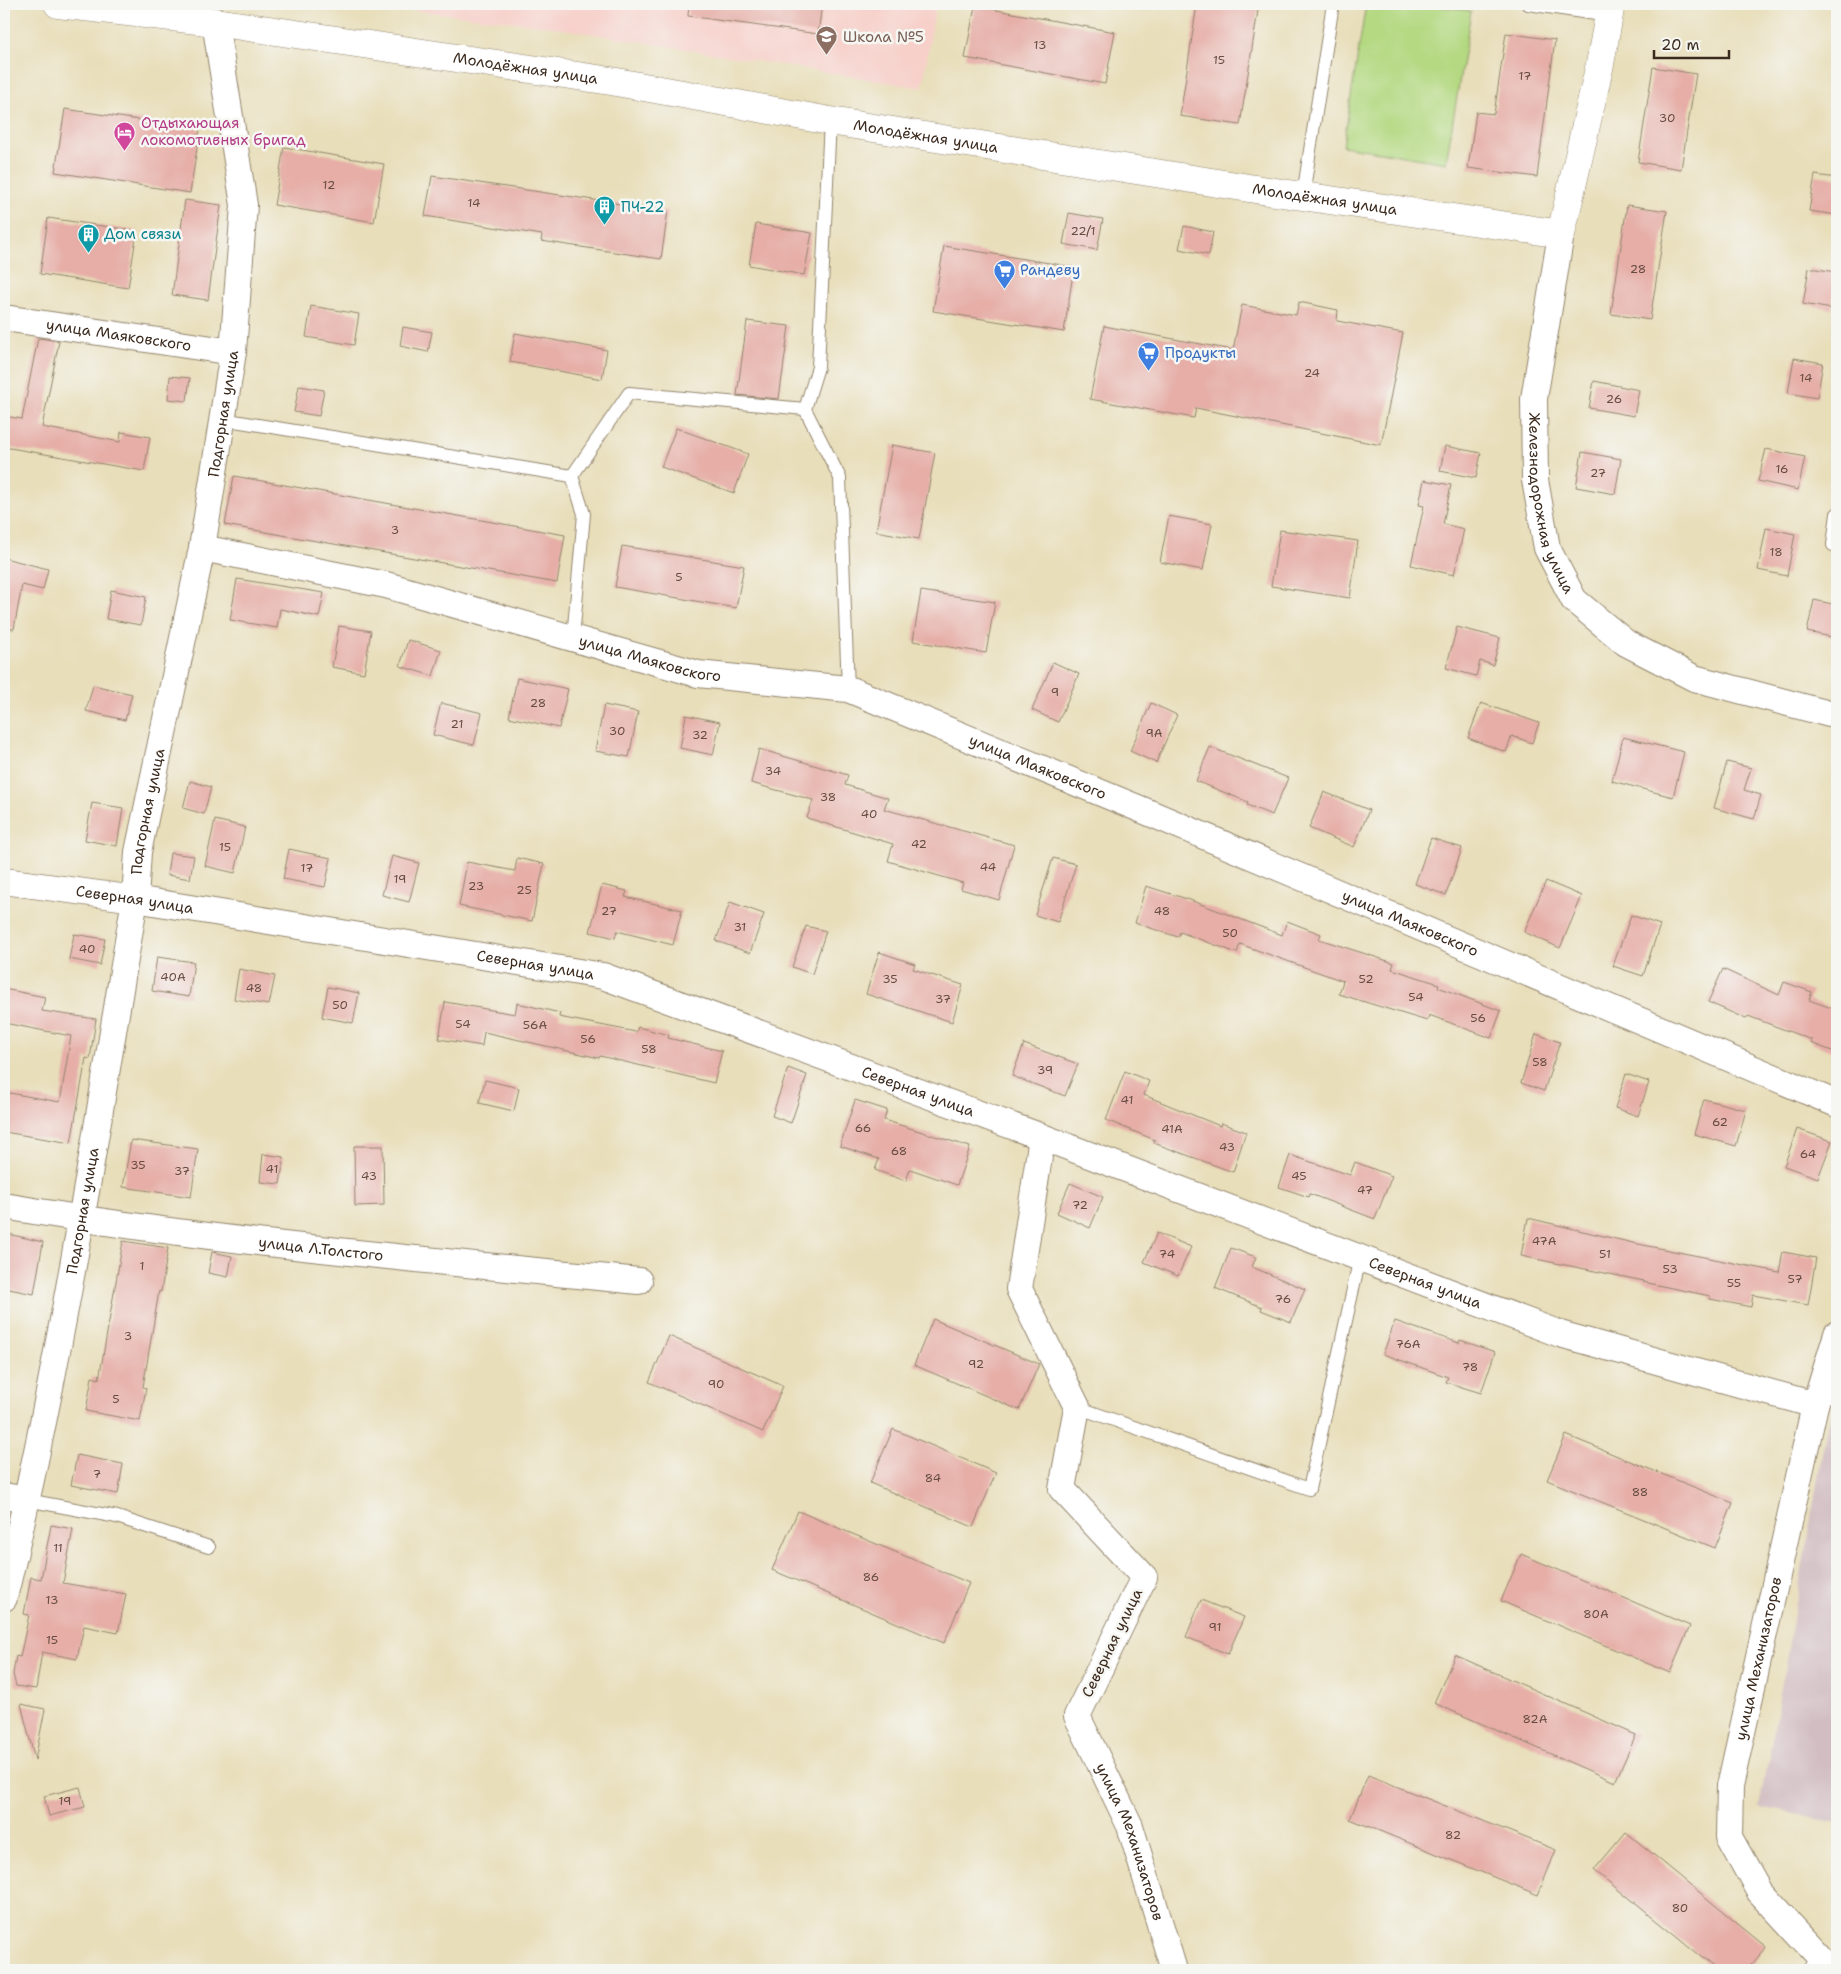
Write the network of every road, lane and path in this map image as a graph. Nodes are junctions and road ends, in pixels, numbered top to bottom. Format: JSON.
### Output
{"nodes":[{"id":1,"x":58,"y":4,"type":"edge"},
{"id":2,"x":1333,"y":4,"type":"edge"},
{"id":3,"x":1528,"y":4,"type":"edge"},
{"id":4,"x":1610,"y":10,"type":"edge"},
{"id":5,"x":215,"y":22,"type":"junction"},
{"id":6,"x":830,"y":121,"type":"junction"},
{"id":7,"x":1302,"y":195,"type":"junction"},
{"id":8,"x":1561,"y":234,"type":"junction"},
{"id":9,"x":4,"y":318,"type":"edge"},
{"id":10,"x":233,"y":352,"type":"junction"},
{"id":11,"x":805,"y":409,"type":"junction"},
{"id":12,"x":222,"y":419,"type":"junction"},
{"id":13,"x":572,"y":476,"type":"junction"},
{"id":14,"x":1837,"y":514,"type":"edge"},
{"id":15,"x":1833,"y":545,"type":"dead end"},
{"id":16,"x":202,"y":548,"type":"junction"},
{"id":17,"x":573,"y":638,"type":"junction"},
{"id":18,"x":848,"y":689,"type":"junction"},
{"id":19,"x":1837,"y":716,"type":"edge"},
{"id":20,"x":4,"y":881,"type":"edge"},
{"id":21,"x":135,"y":899,"type":"junction"},
{"id":22,"x":1837,"y":1104,"type":"edge"},
{"id":23,"x":1042,"y":1137,"type":"junction"},
{"id":24,"x":4,"y":1206,"type":"edge"},
{"id":25,"x":82,"y":1220,"type":"junction"},
{"id":26,"x":1360,"y":1257,"type":"junction"},
{"id":27,"x":639,"y":1281,"type":"dead end"},
{"id":28,"x":1837,"y":1334,"type":"edge"},
{"id":29,"x":1815,"y":1405,"type":"junction"},
{"id":30,"x":1077,"y":1408,"type":"junction"},
{"id":31,"x":16,"y":1498,"type":"edge"},
{"id":32,"x":209,"y":1547,"type":"dead end"},
{"id":33,"x":4,"y":1598,"type":"edge"},
{"id":34,"x":1077,"y":1716,"type":"joint"},
{"id":35,"x":1825,"y":1963,"type":"edge"},
{"id":36,"x":1174,"y":1970,"type":"edge"}],
"edges":[{"from":1,"to":5,"type":"street","name":"Молодёжная улица"},
{"from":2,"to":7,"type":"lane"},
{"from":3,"to":4,"type":"lane"},
{"from":4,"to":8,"type":"street"},
{"from":5,"to":6,"type":"street","name":"Молодёжная улица"},
{"from":5,"to":10,"type":"street","name":"Подгорная улица"},
{"from":6,"to":7,"type":"street","name":"Молодёжная улица"},
{"from":6,"to":11,"type":"lane"},
{"from":7,"to":8,"type":"street","name":"Молодёжная улица"},
{"from":8,"to":19,"type":"street","name":"Железнодорожная улица"},
{"from":9,"to":10,"type":"street","name":"улица Маяковского"},
{"from":10,"to":12,"type":"street","name":"Подгорная улица"},
{"from":11,"to":13,"type":"lane"},
{"from":11,"to":18,"type":"lane"},
{"from":12,"to":13,"type":"lane"},
{"from":12,"to":16,"type":"street","name":"Подгорная улица"},
{"from":13,"to":17,"type":"lane"},
{"from":14,"to":15,"type":"lane"},
{"from":16,"to":17,"type":"street","name":"улица Маяковского"},
{"from":16,"to":21,"type":"street","name":"Подгорная улица"},
{"from":17,"to":18,"type":"street","name":"улица Маяковского"},
{"from":18,"to":22,"type":"street","name":"улица Маяковского"},
{"from":20,"to":21,"type":"street","name":"Северная улица"},
{"from":21,"to":23,"type":"street","name":"Северная улица"},
{"from":21,"to":25,"type":"street","name":"Подгорная улица"},
{"from":23,"to":26,"type":"street","name":"Северная улица"},
{"from":23,"to":30,"type":"street"},
{"from":24,"to":25,"type":"street","name":"улица Л.Толстого"},
{"from":25,"to":27,"type":"street","name":"улица Л.Толстого"},
{"from":25,"to":31,"type":"street","name":"Подгорная улица"},
{"from":26,"to":29,"type":"street","name":"Северная улица"},
{"from":26,"to":30,"type":"lane"},
{"from":28,"to":29,"type":"street","name":"улица Механизаторов"},
{"from":29,"to":35,"type":"street","name":"улица Механизаторов"},
{"from":30,"to":34,"type":"street","name":"Северная улица"},
{"from":31,"to":32,"type":"lane"},
{"from":31,"to":33,"type":"street","name":"Подгорная улица"},
{"from":34,"to":36,"type":"street","name":"улица Механизаторов"}]}
